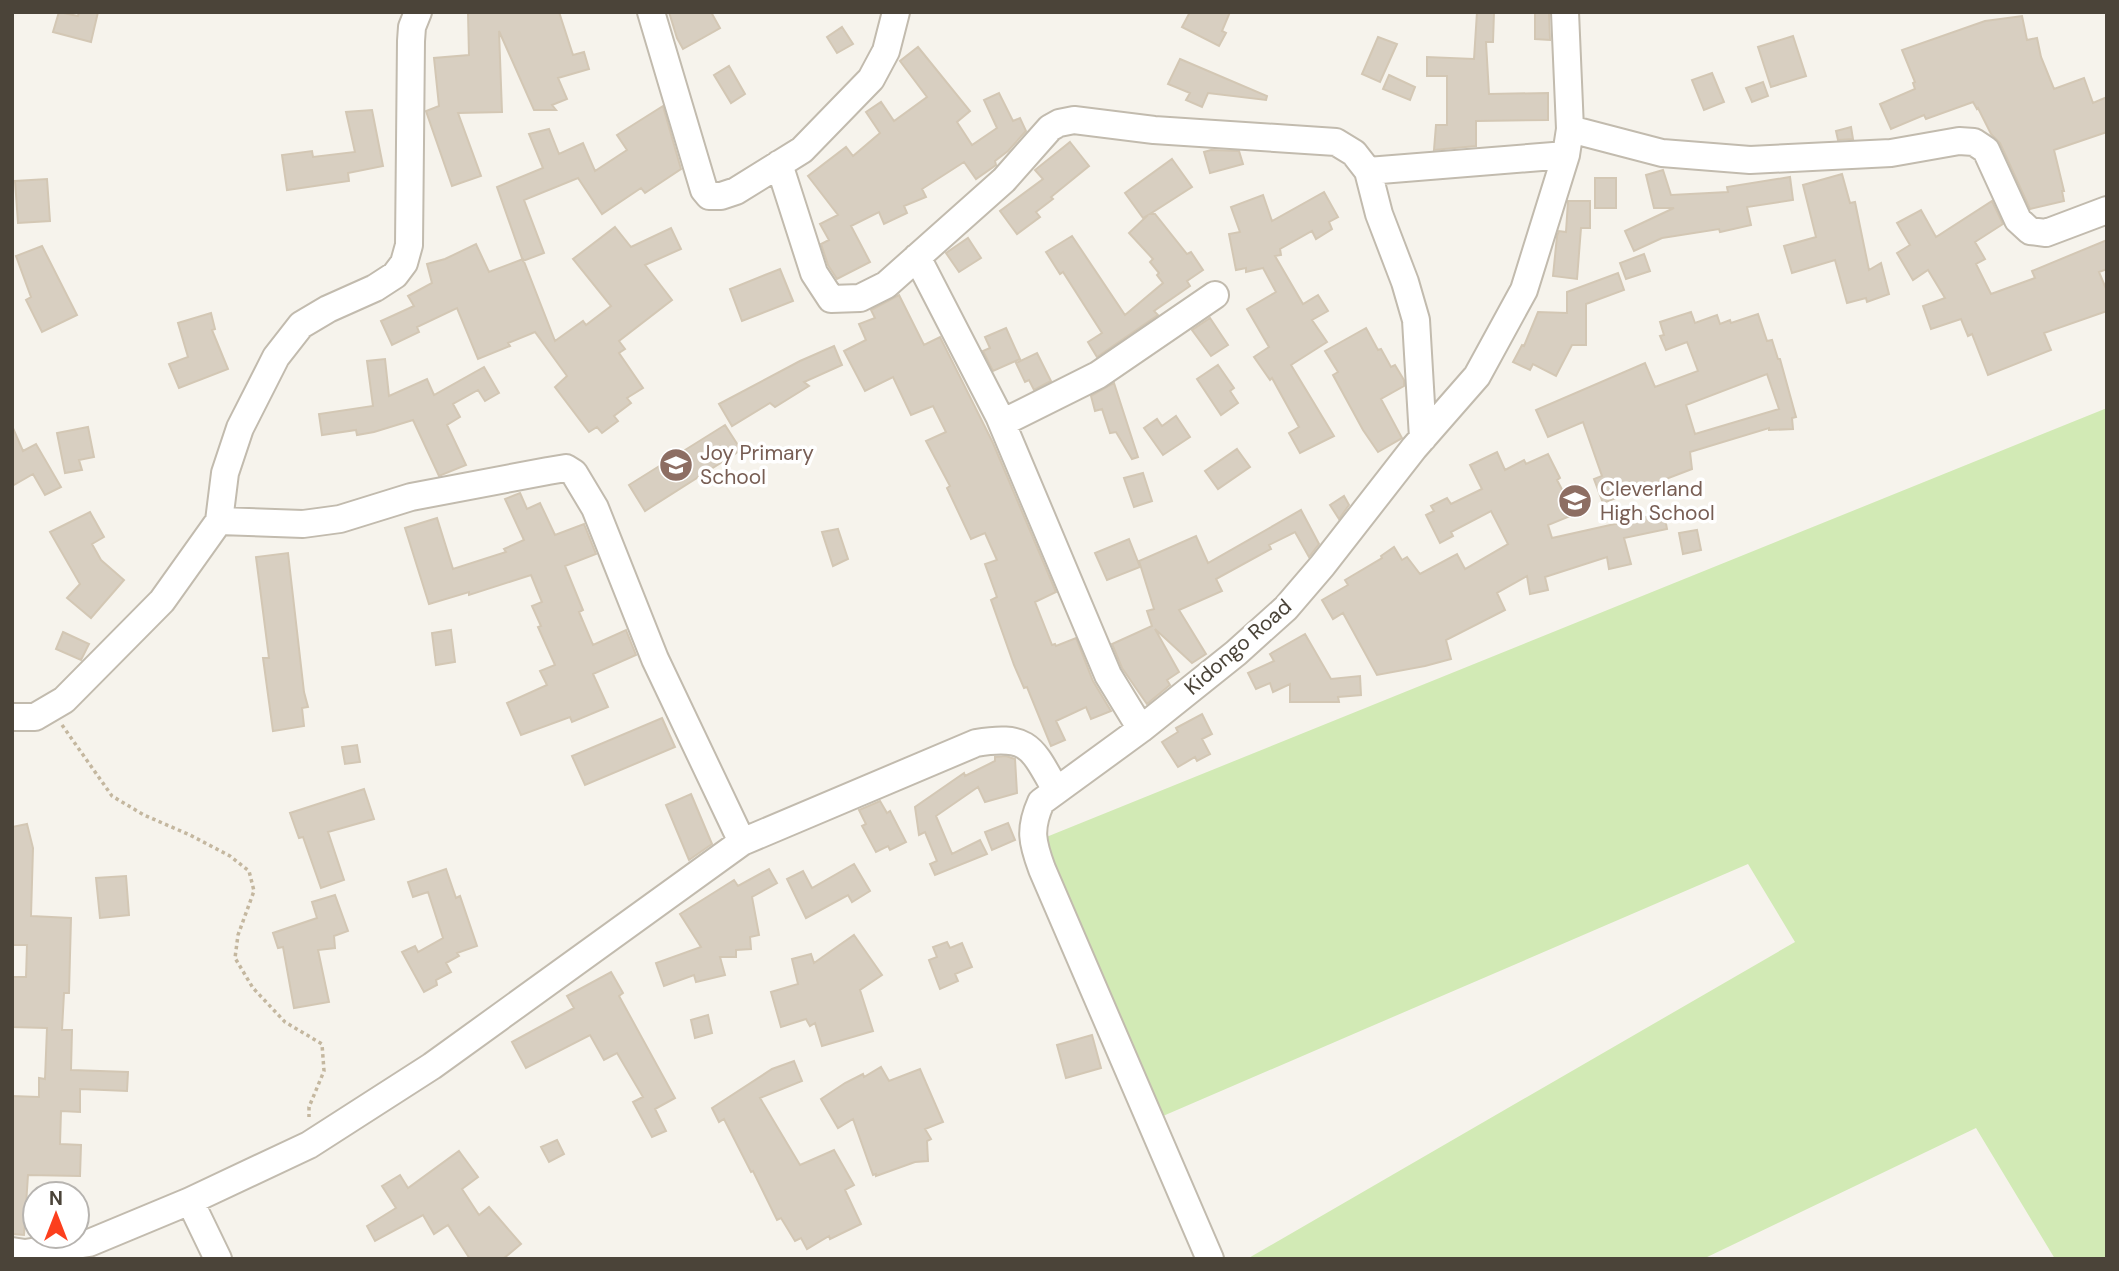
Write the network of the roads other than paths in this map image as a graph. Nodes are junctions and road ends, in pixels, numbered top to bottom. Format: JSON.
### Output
{"nodes":[{"id":1,"x":418,"y":12,"type":"edge"},
{"id":2,"x":651,"y":12,"type":"edge"},
{"id":3,"x":896,"y":12,"type":"edge"},
{"id":4,"x":1565,"y":12,"type":"edge"},
{"id":5,"x":1570,"y":129,"type":"junction"},
{"id":6,"x":1566,"y":155,"type":"junction"},
{"id":7,"x":779,"y":164,"type":"junction"},
{"id":8,"x":1367,"y":172,"type":"junction"},
{"id":9,"x":2107,"y":210,"type":"edge"},
{"id":10,"x":917,"y":257,"type":"junction"},
{"id":11,"x":1215,"y":295,"type":"dead end"},
{"id":12,"x":1002,"y":423,"type":"junction"},
{"id":13,"x":1423,"y":438,"type":"junction"},
{"id":14,"x":219,"y":521,"type":"junction"},
{"id":15,"x":12,"y":717,"type":"edge"},
{"id":16,"x":1140,"y":729,"type":"junction"},
{"id":17,"x":1056,"y":790,"type":"junction"},
{"id":18,"x":742,"y":842,"type":"junction"},
{"id":19,"x":190,"y":1201,"type":"junction"},
{"id":20,"x":12,"y":1251,"type":"edge"},
{"id":21,"x":218,"y":1259,"type":"edge"},
{"id":22,"x":1210,"y":1259,"type":"edge"}],
"edges":[{"from":1,"to":14,"type":"street"},
{"from":2,"to":7,"type":"street"},
{"from":3,"to":7,"type":"street"},
{"from":4,"to":5,"type":"street","name":"Kidongo Road"},
{"from":5,"to":6,"type":"street","name":"Kidongo Road"},
{"from":5,"to":9,"type":"street"},
{"from":6,"to":8,"type":"street"},
{"from":6,"to":13,"type":"street","name":"Kidongo Road"},
{"from":7,"to":10,"type":"street"},
{"from":8,"to":10,"type":"street"},
{"from":8,"to":13,"type":"street"},
{"from":10,"to":12,"type":"street"},
{"from":11,"to":12,"type":"street"},
{"from":12,"to":16,"type":"street"},
{"from":13,"to":16,"type":"street","name":"Kidongo Road"},
{"from":14,"to":15,"type":"street"},
{"from":14,"to":18,"type":"street"},
{"from":16,"to":17,"type":"street","name":"Kidongo Road"},
{"from":17,"to":18,"type":"street"},
{"from":17,"to":22,"type":"street","name":"Kidongo Road"},
{"from":18,"to":19,"type":"street"},
{"from":19,"to":20,"type":"street"},
{"from":19,"to":21,"type":"street"}]}
